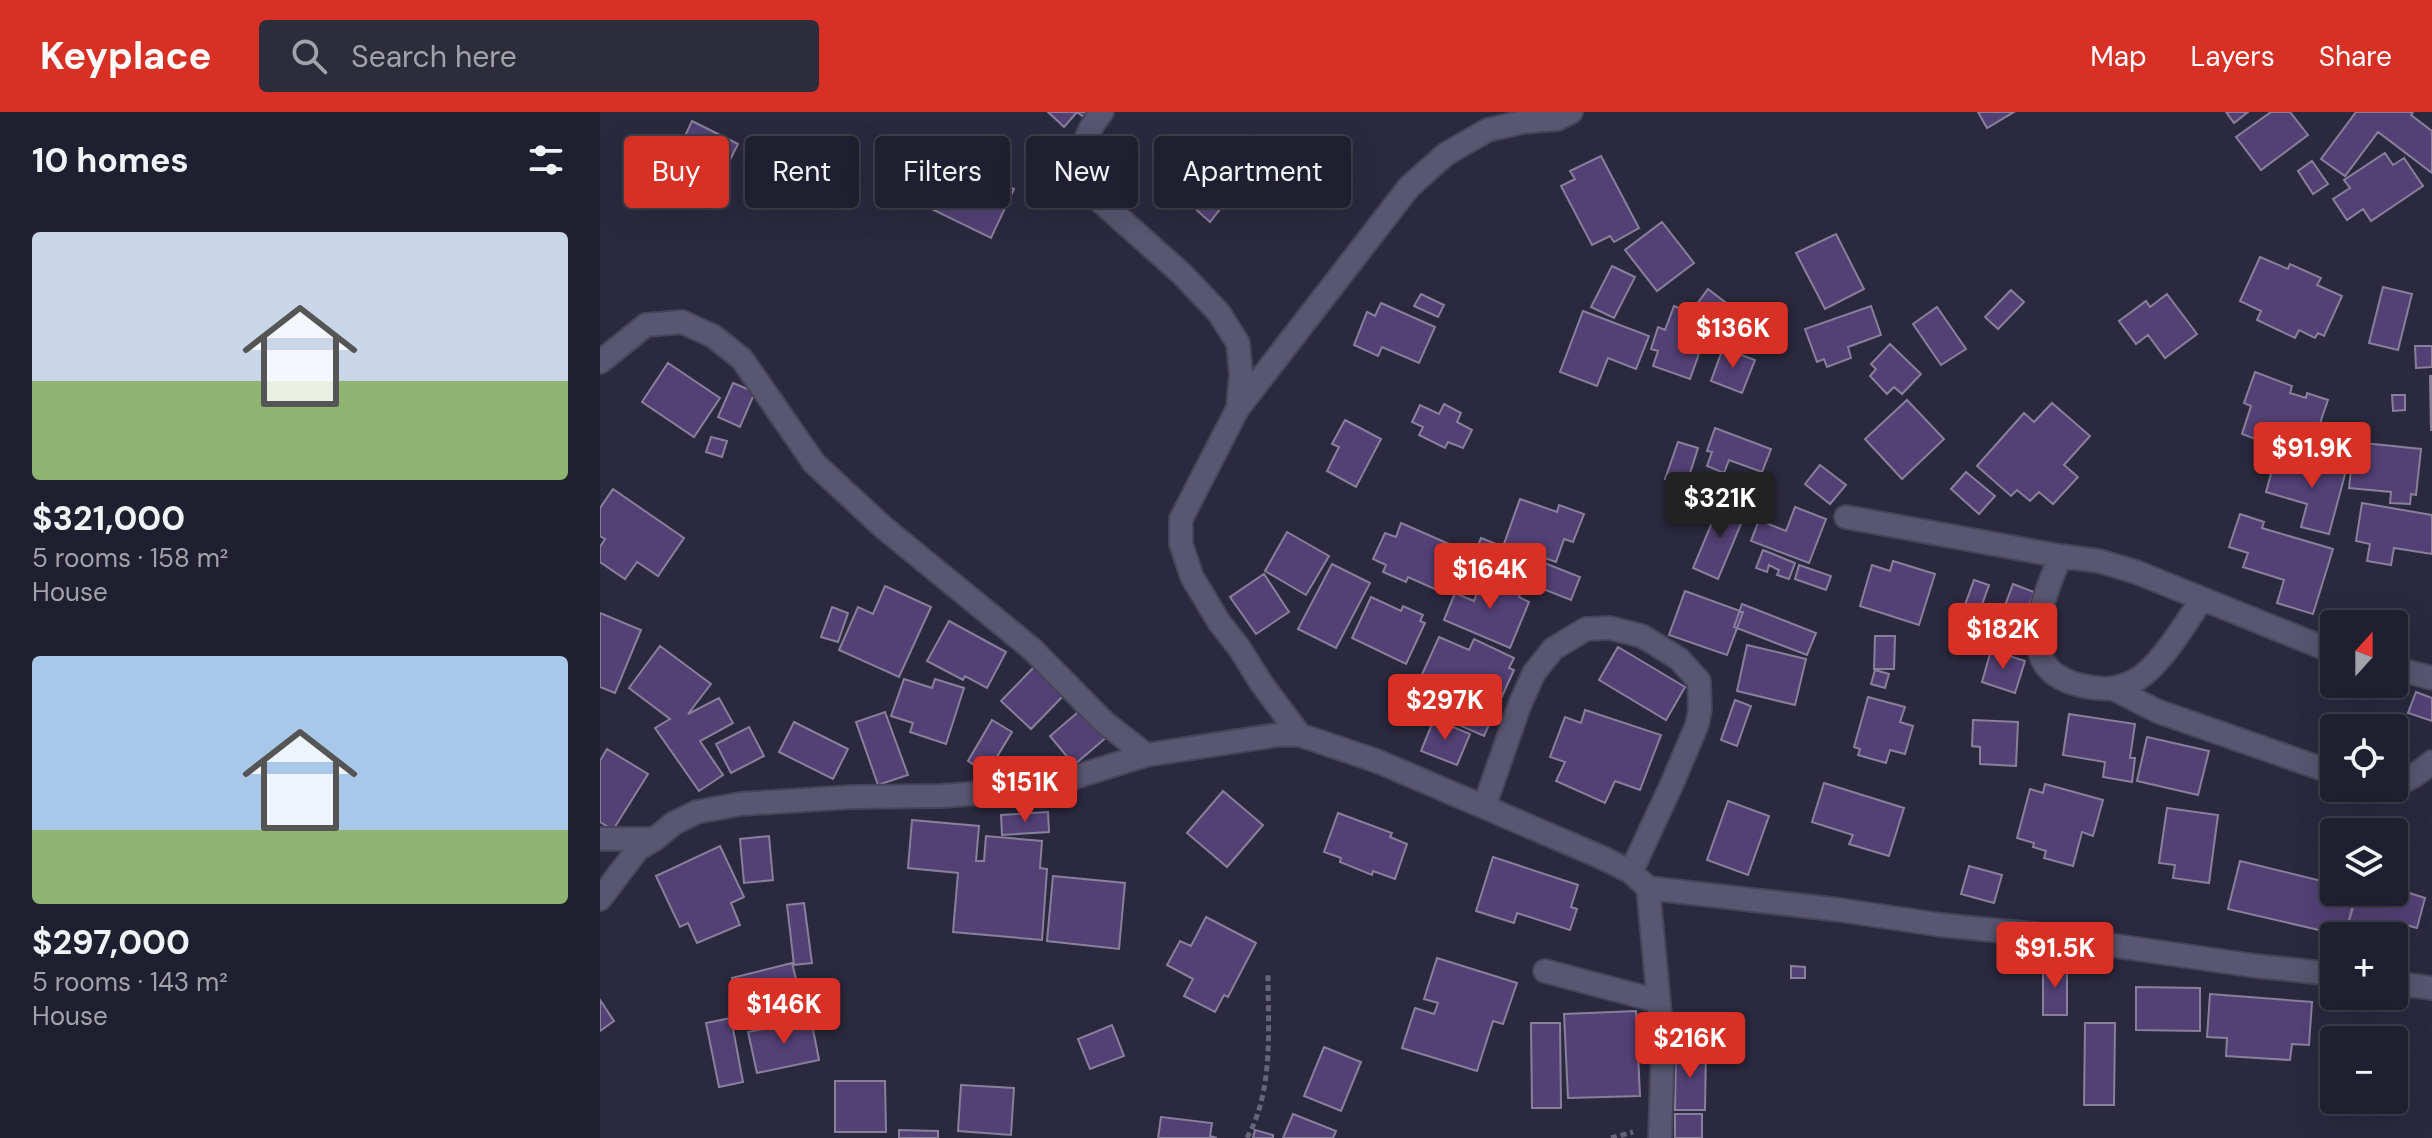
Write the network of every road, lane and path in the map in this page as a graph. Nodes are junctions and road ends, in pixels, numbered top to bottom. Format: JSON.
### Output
{"nodes":[{"id":1,"x":1102,"y":112,"type":"edge"},
{"id":2,"x":1571,"y":112,"type":"edge"},
{"id":3,"x":600,"y":362,"type":"edge"},
{"id":4,"x":1238,"y":408,"type":"junction"},
{"id":5,"x":1846,"y":517,"type":"dead end"},
{"id":6,"x":2060,"y":556,"type":"junction"},
{"id":7,"x":2202,"y":599,"type":"junction"},
{"id":8,"x":2320,"y":646,"type":"edge"},
{"id":9,"x":2408,"y":672,"type":"edge"},
{"id":10,"x":2432,"y":678,"type":"edge"},
{"id":11,"x":2114,"y":689,"type":"junction"},
{"id":12,"x":1300,"y":735,"type":"junction"},
{"id":13,"x":1146,"y":755,"type":"junction"},
{"id":14,"x":2432,"y":762,"type":"edge"},
{"id":15,"x":2320,"y":768,"type":"edge"},
{"id":16,"x":2408,"y":778,"type":"edge"},
{"id":17,"x":1484,"y":807,"type":"junction"},
{"id":18,"x":600,"y":839,"type":"edge"},
{"id":19,"x":655,"y":839,"type":"junction"},
{"id":20,"x":1631,"y":872,"type":"junction"},
{"id":21,"x":1648,"y":888,"type":"junction"},
{"id":22,"x":600,"y":899,"type":"edge"},
{"id":23,"x":1545,"y":971,"type":"dead end"},
{"id":24,"x":2320,"y":973,"type":"edge"},
{"id":25,"x":1268,"y":974,"type":"dead end"},
{"id":26,"x":2408,"y":985,"type":"edge"},
{"id":27,"x":2432,"y":988,"type":"edge"},
{"id":28,"x":1658,"y":1001,"type":"junction"},
{"id":29,"x":1247,"y":1138,"type":"edge"},
{"id":30,"x":1660,"y":1138,"type":"edge"}],
"edges":[{"from":1,"to":4,"type":"street"},
{"from":2,"to":4,"type":"street"},
{"from":3,"to":13,"type":"street"},
{"from":4,"to":12,"type":"street"},
{"from":5,"to":6,"type":"street"},
{"from":6,"to":7,"type":"street"},
{"from":6,"to":11,"type":"street"},
{"from":7,"to":8,"type":"street"},
{"from":7,"to":11,"type":"street"},
{"from":9,"to":10,"type":"street"},
{"from":11,"to":15,"type":"street"},
{"from":12,"to":13,"type":"street"},
{"from":12,"to":17,"type":"street"},
{"from":13,"to":19,"type":"street"},
{"from":14,"to":16,"type":"street"},
{"from":17,"to":20,"type":"street"},
{"from":17,"to":20,"type":"street"},
{"from":18,"to":19,"type":"street"},
{"from":19,"to":22,"type":"street"},
{"from":20,"to":21,"type":"street"},
{"from":21,"to":24,"type":"street"},
{"from":21,"to":28,"type":"street"},
{"from":23,"to":28,"type":"street"},
{"from":25,"to":29,"type":"path"},
{"from":26,"to":27,"type":"street"},
{"from":28,"to":30,"type":"street"}]}
